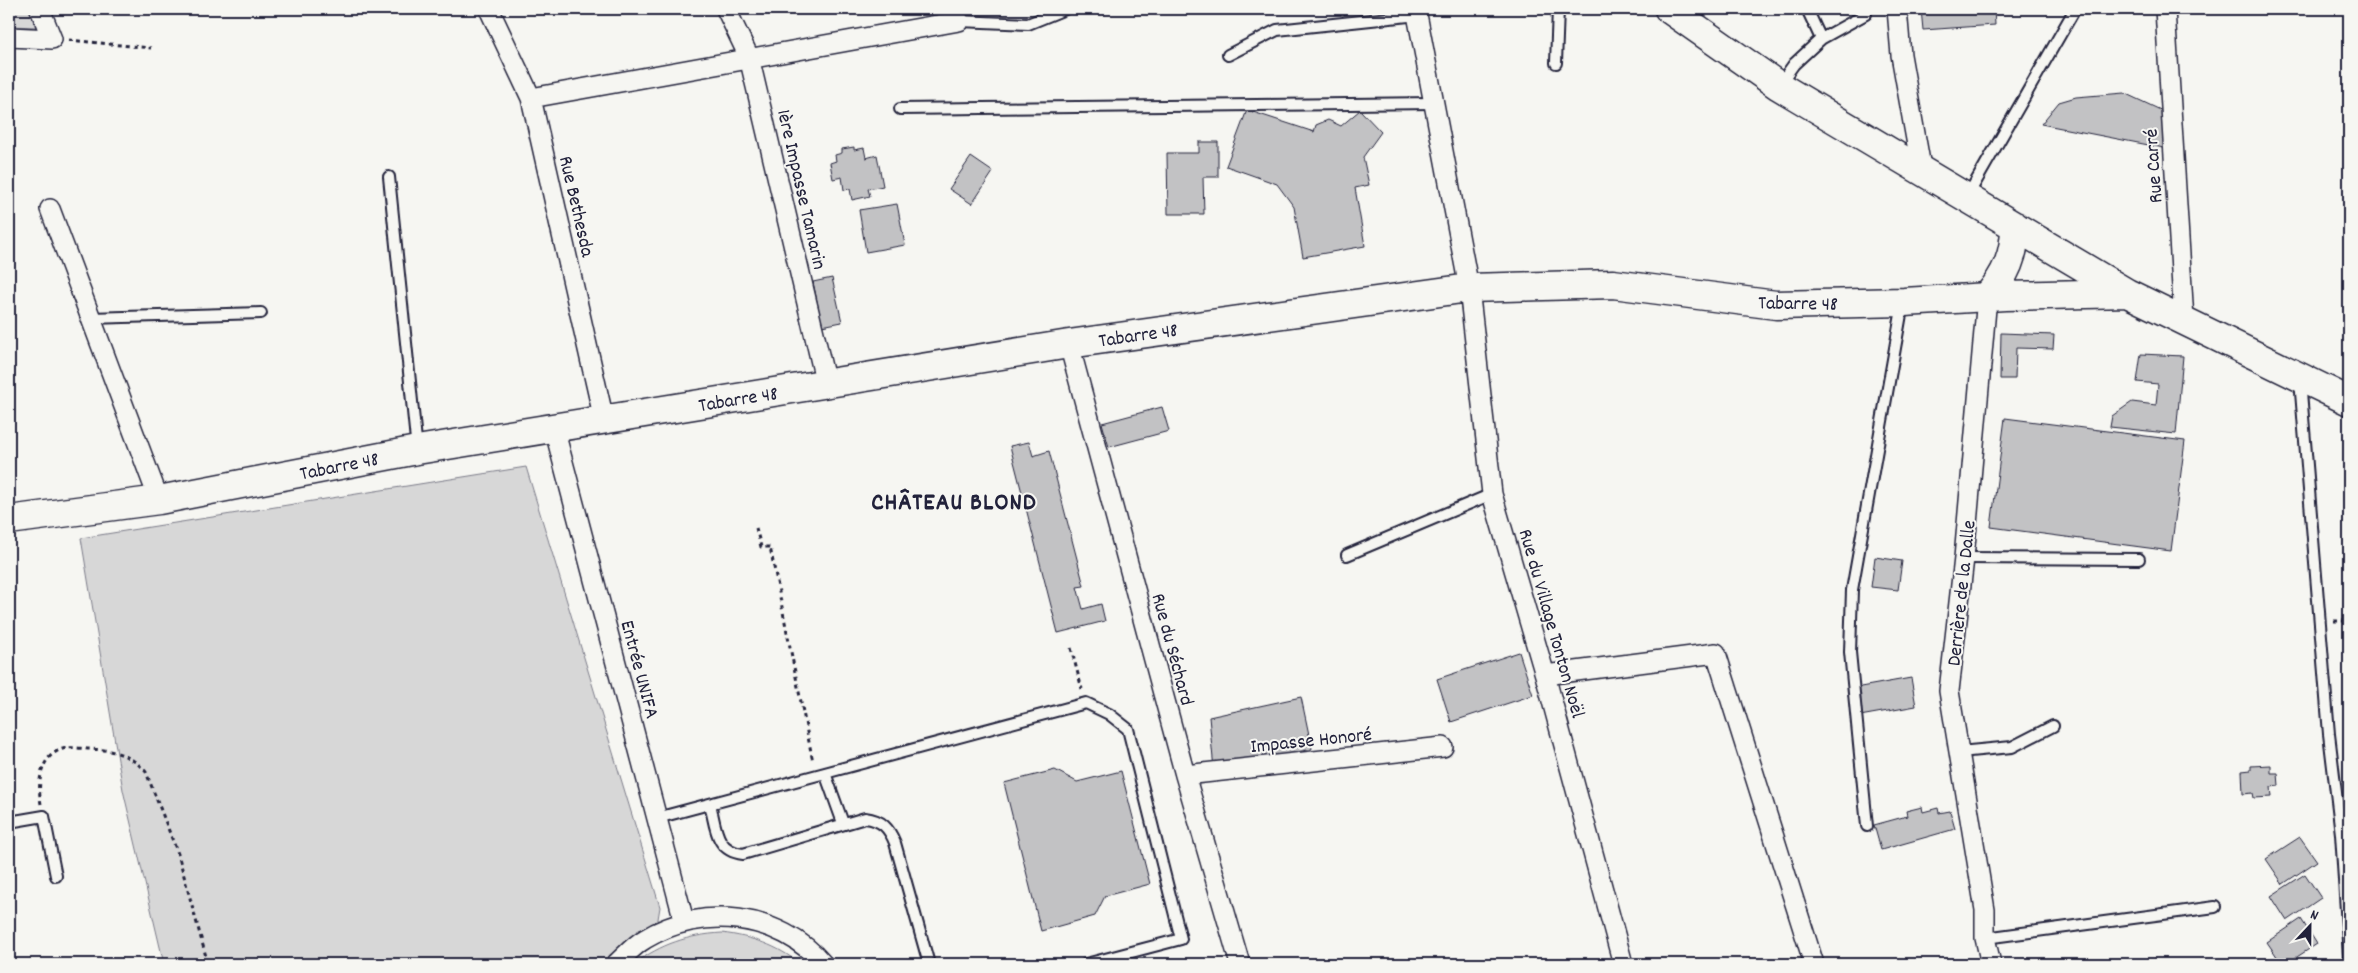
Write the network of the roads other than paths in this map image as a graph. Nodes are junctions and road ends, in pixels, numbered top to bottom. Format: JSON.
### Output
{"nodes":[{"id":1,"x":40,"y":9,"type":"edge"},
{"id":2,"x":489,"y":9,"type":"edge"},
{"id":3,"x":726,"y":9,"type":"edge"},
{"id":4,"x":1065,"y":9,"type":"edge"},
{"id":5,"x":1558,"y":9,"type":"edge"},
{"id":6,"x":1808,"y":9,"type":"edge"},
{"id":7,"x":1897,"y":9,"type":"edge"},
{"id":8,"x":2075,"y":9,"type":"edge"},
{"id":9,"x":2165,"y":9,"type":"edge"},
{"id":10,"x":1417,"y":12,"type":"edge"},
{"id":11,"x":1678,"y":13,"type":"edge"},
{"id":12,"x":1866,"y":14,"type":"dead end"},
{"id":13,"x":956,"y":15,"type":"edge"},
{"id":14,"x":9,"y":37,"type":"edge"},
{"id":15,"x":1821,"y":39,"type":"junction"},
{"id":16,"x":1228,"y":56,"type":"dead end"},
{"id":17,"x":749,"y":57,"type":"junction"},
{"id":18,"x":1556,"y":62,"type":"dead end"},
{"id":19,"x":1779,"y":86,"type":"junction"},
{"id":20,"x":531,"y":98,"type":"junction"},
{"id":21,"x":1435,"y":103,"type":"junction"},
{"id":22,"x":900,"y":109,"type":"dead end"},
{"id":23,"x":1922,"y":173,"type":"junction"},
{"id":24,"x":389,"y":177,"type":"dead end"},
{"id":25,"x":1966,"y":198,"type":"junction"},
{"id":26,"x":50,"y":209,"type":"dead end"},
{"id":27,"x":2015,"y":226,"type":"junction"},
{"id":28,"x":1469,"y":288,"type":"junction"},
{"id":29,"x":2127,"y":293,"type":"junction"},
{"id":30,"x":1987,"y":297,"type":"junction"},
{"id":31,"x":1904,"y":302,"type":"junction"},
{"id":32,"x":261,"y":313,"type":"dead end"},
{"id":33,"x":90,"y":318,"type":"junction"},
{"id":34,"x":2184,"y":320,"type":"junction"},
{"id":35,"x":1069,"y":344,"type":"junction"},
{"id":36,"x":2300,"y":379,"type":"junction"},
{"id":37,"x":826,"y":384,"type":"junction"},
{"id":38,"x":2349,"y":401,"type":"edge"},
{"id":39,"x":604,"y":420,"type":"junction"},
{"id":40,"x":554,"y":428,"type":"junction"},
{"id":41,"x":417,"y":450,"type":"junction"},
{"id":42,"x":1492,"y":494,"type":"junction"},
{"id":43,"x":159,"y":500,"type":"junction"},
{"id":44,"x":9,"y":520,"type":"edge"},
{"id":45,"x":1347,"y":556,"type":"dead end"},
{"id":46,"x":1964,"y":558,"type":"junction"},
{"id":47,"x":2139,"y":559,"type":"dead end"},
{"id":48,"x":1545,"y":675,"type":"junction"},
{"id":49,"x":2053,"y":726,"type":"dead end"},
{"id":50,"x":1443,"y":747,"type":"dead end"},
{"id":51,"x":1960,"y":752,"type":"junction"},
{"id":52,"x":820,"y":774,"type":"junction"},
{"id":53,"x":1185,"y":774,"type":"junction"},
{"id":54,"x":710,"y":804,"type":"junction"},
{"id":55,"x":657,"y":818,"type":"junction"},
{"id":56,"x":9,"y":822,"type":"edge"},
{"id":57,"x":843,"y":823,"type":"junction"},
{"id":58,"x":1867,"y":826,"type":"dead end"},
{"id":59,"x":2345,"y":836,"type":"edge"},
{"id":60,"x":56,"y":876,"type":"dead end"},
{"id":61,"x":2215,"y":907,"type":"dead end"},
{"id":62,"x":684,"y":921,"type":"junction"},
{"id":63,"x":1985,"y":938,"type":"junction"},
{"id":64,"x":2349,"y":957,"type":"edge"},
{"id":65,"x":616,"y":964,"type":"edge"},
{"id":66,"x":823,"y":964,"type":"edge"},
{"id":67,"x":929,"y":964,"type":"edge"},
{"id":68,"x":1086,"y":964,"type":"edge"},
{"id":69,"x":1240,"y":964,"type":"edge"},
{"id":70,"x":1623,"y":964,"type":"edge"},
{"id":71,"x":1814,"y":964,"type":"edge"},
{"id":72,"x":1991,"y":964,"type":"edge"}],
"edges":[{"from":1,"to":14,"type":"street"},
{"from":2,"to":20,"type":"street","name":"Rue Bethesda"},
{"from":3,"to":17,"type":"street","name":"1ère Impasse Tamarin"},
{"from":4,"to":13,"type":"lane"},
{"from":5,"to":18,"type":"lane"},
{"from":6,"to":15,"type":"lane"},
{"from":7,"to":23,"type":"street"},
{"from":8,"to":25,"type":"lane"},
{"from":9,"to":34,"type":"street","name":"Rue Carré"},
{"from":10,"to":16,"type":"lane"},
{"from":10,"to":21,"type":"street"},
{"from":11,"to":19,"type":"street"},
{"from":12,"to":15,"type":"lane"},
{"from":13,"to":17,"type":"street"},
{"from":15,"to":19,"type":"lane"},
{"from":17,"to":20,"type":"street"},
{"from":17,"to":37,"type":"street","name":"1ère Impasse Tamarin"},
{"from":19,"to":23,"type":"street"},
{"from":20,"to":39,"type":"street","name":"Rue Bethesda"},
{"from":21,"to":22,"type":"lane"},
{"from":21,"to":28,"type":"street"},
{"from":23,"to":25,"type":"street"},
{"from":24,"to":41,"type":"lane"},
{"from":25,"to":27,"type":"street"},
{"from":26,"to":33,"type":"street"},
{"from":27,"to":29,"type":"street"},
{"from":27,"to":30,"type":"street"},
{"from":28,"to":31,"type":"street","name":"Tabarre 48"},
{"from":28,"to":35,"type":"street","name":"Tabarre 48"},
{"from":28,"to":42,"type":"street","name":"Rue du Village Tonton Noël"},
{"from":29,"to":30,"type":"street","name":"Tabarre 48"},
{"from":29,"to":34,"type":"street"},
{"from":30,"to":31,"type":"street","name":"Tabarre 48"},
{"from":30,"to":46,"type":"street","name":"Derrière de la Dalle"},
{"from":31,"to":58,"type":"lane"},
{"from":32,"to":33,"type":"lane"},
{"from":33,"to":43,"type":"street"},
{"from":34,"to":36,"type":"street"},
{"from":35,"to":37,"type":"street","name":"Tabarre 48"},
{"from":35,"to":53,"type":"street","name":"Rue du Séchard"},
{"from":36,"to":38,"type":"street"},
{"from":36,"to":59,"type":"lane"},
{"from":37,"to":39,"type":"street","name":"Tabarre 48"},
{"from":39,"to":40,"type":"street","name":"Tabarre 48"},
{"from":40,"to":41,"type":"street","name":"Tabarre 48"},
{"from":40,"to":55,"type":"street","name":"Entrée UNIFA"},
{"from":41,"to":43,"type":"street","name":"Tabarre 48"},
{"from":42,"to":45,"type":"lane"},
{"from":42,"to":48,"type":"street","name":"Rue du Village Tonton Noël"},
{"from":43,"to":44,"type":"street","name":"Tabarre 48"},
{"from":46,"to":47,"type":"lane"},
{"from":46,"to":51,"type":"street","name":"Derrière de la Dalle"},
{"from":48,"to":70,"type":"street","name":"Rue du Village Tonton Noël"},
{"from":48,"to":71,"type":"street"},
{"from":49,"to":51,"type":"lane"},
{"from":50,"to":53,"type":"street","name":"Impasse Honoré"},
{"from":51,"to":63,"type":"street","name":"Derrière de la Dalle"},
{"from":52,"to":54,"type":"lane"},
{"from":52,"to":57,"type":"lane"},
{"from":52,"to":68,"type":"lane"},
{"from":53,"to":69,"type":"street","name":"Rue du Séchard"},
{"from":54,"to":55,"type":"lane"},
{"from":54,"to":57,"type":"lane"},
{"from":55,"to":62,"type":"street","name":"Entrée UNIFA"},
{"from":56,"to":60,"type":"lane"},
{"from":57,"to":67,"type":"lane"},
{"from":59,"to":64,"type":"lane"},
{"from":61,"to":63,"type":"lane"},
{"from":62,"to":65,"type":"street"},
{"from":62,"to":66,"type":"street"},
{"from":63,"to":72,"type":"street","name":"Derrière de la Dalle"}]}
